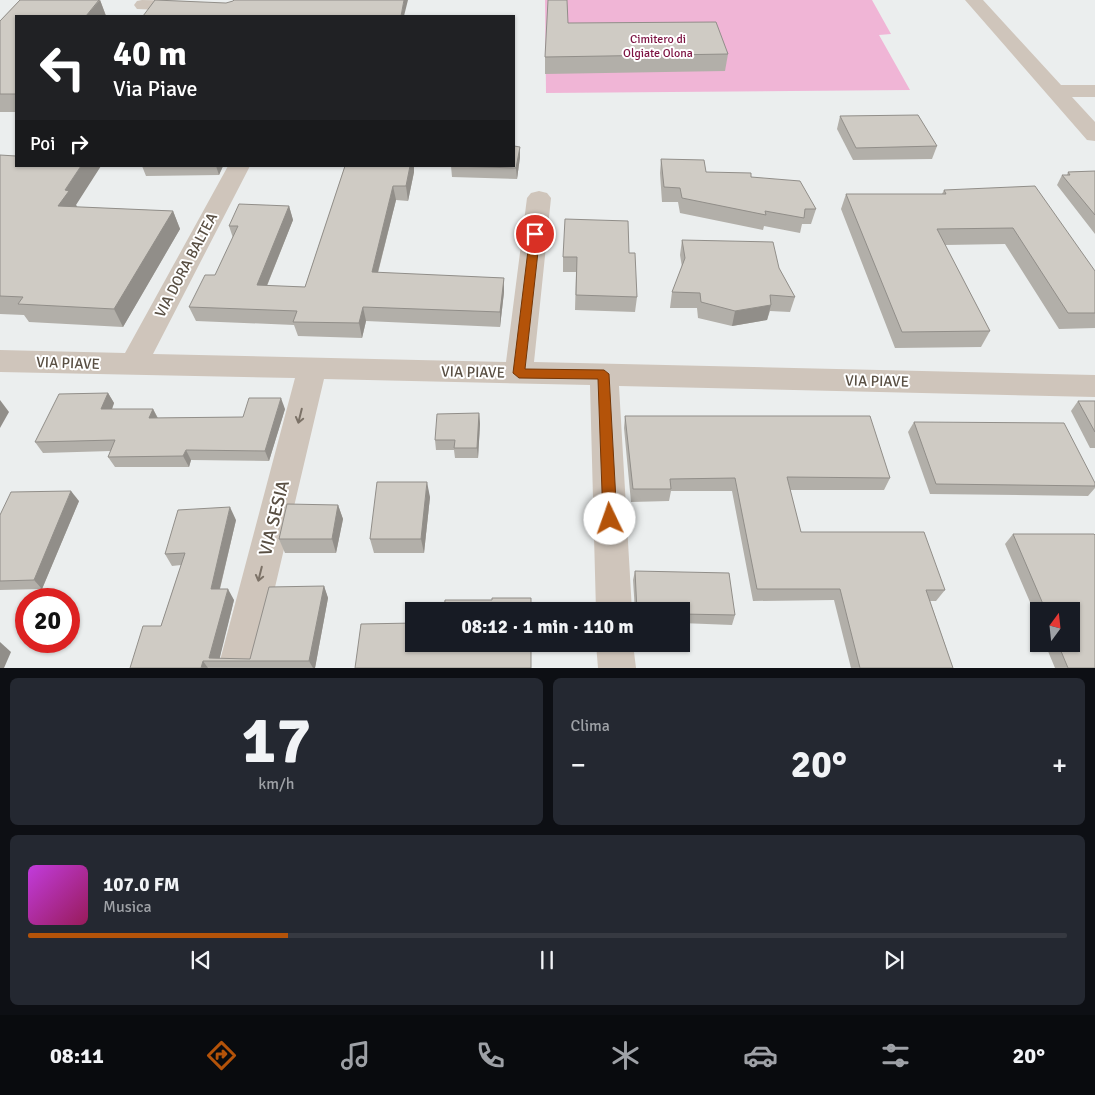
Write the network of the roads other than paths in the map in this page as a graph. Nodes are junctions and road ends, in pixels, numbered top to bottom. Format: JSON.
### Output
{"nodes":[{"id":1,"x":974,"y":0,"type":"edge"},
{"id":2,"x":199,"y":6,"type":"edge"},
{"id":3,"x":142,"y":7,"type":"edge"},
{"id":4,"x":1056,"y":91,"type":"junction"},
{"id":5,"x":1095,"y":91,"type":"edge"},
{"id":6,"x":1095,"y":135,"type":"edge"},
{"id":7,"x":238,"y":167,"type":"edge"},
{"id":8,"x":539,"y":198,"type":"dead end"},
{"id":9,"x":0,"y":361,"type":"edge"},
{"id":10,"x":133,"y":365,"type":"junction"},
{"id":11,"x":312,"y":369,"type":"junction"},
{"id":12,"x":519,"y":373,"type":"junction"},
{"id":13,"x":604,"y":374,"type":"junction"},
{"id":14,"x":1095,"y":386,"type":"edge"},
{"id":15,"x":614,"y":602,"type":"edge"},
{"id":16,"x":616,"y":652,"type":"edge"},
{"id":17,"x":237,"y":668,"type":"edge"},
{"id":18,"x":617,"y":668,"type":"edge"}],
"edges":[{"from":1,"to":4,"type":"street"},
{"from":2,"to":3,"type":"street"},
{"from":4,"to":5,"type":"street"},
{"from":4,"to":6,"type":"street"},
{"from":7,"to":10,"type":"street","name":"VIA DORA BALTEA"},
{"from":8,"to":12,"type":"street"},
{"from":9,"to":10,"type":"street","name":"VIA PIAVE"},
{"from":10,"to":11,"type":"street","name":"VIA PIAVE"},
{"from":11,"to":12,"type":"street","name":"VIA PIAVE"},
{"from":11,"to":17,"type":"street","name":"VIA SESIA","one_way":true},
{"from":12,"to":13,"type":"street","name":"VIA PIAVE"},
{"from":13,"to":14,"type":"street","name":"VIA PIAVE"},
{"from":13,"to":15,"type":"street"},
{"from":16,"to":18,"type":"street"}]}
